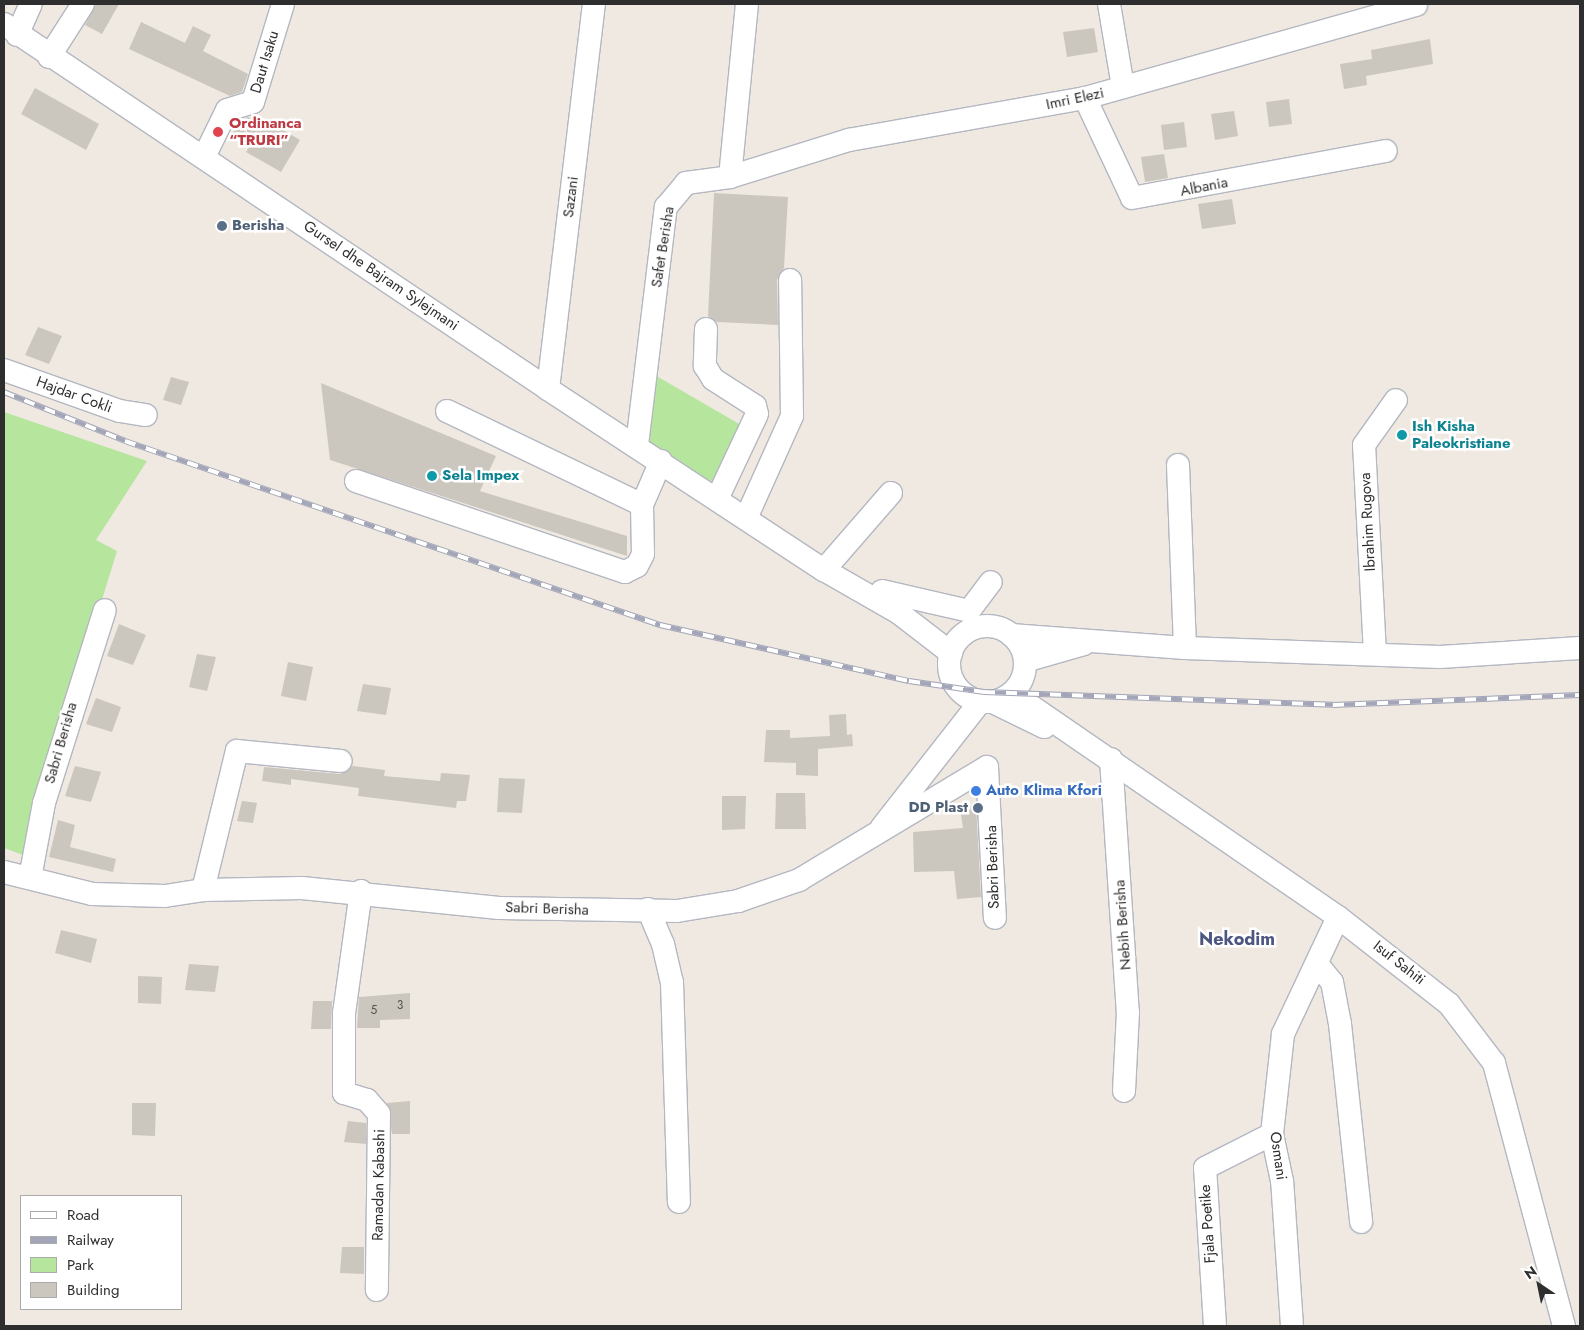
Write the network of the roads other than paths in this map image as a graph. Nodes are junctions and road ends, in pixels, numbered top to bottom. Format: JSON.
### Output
{"nodes":[{"id":1,"x":31,"y":4,"type":"edge"},
{"id":2,"x":82,"y":4,"type":"edge"},
{"id":3,"x":283,"y":4,"type":"edge"},
{"id":4,"x":594,"y":4,"type":"edge"},
{"id":5,"x":747,"y":4,"type":"edge"},
{"id":6,"x":1109,"y":4,"type":"edge"},
{"id":7,"x":1416,"y":5,"type":"edge"},
{"id":8,"x":10,"y":30,"type":"edge"},
{"id":9,"x":49,"y":57,"type":"junction"},
{"id":10,"x":1123,"y":88,"type":"junction"},
{"id":11,"x":1085,"y":98,"type":"junction"},
{"id":12,"x":1386,"y":151,"type":"dead end"},
{"id":13,"x":204,"y":157,"type":"junction"},
{"id":14,"x":730,"y":177,"type":"junction"},
{"id":15,"x":790,"y":280,"type":"dead end"},
{"id":16,"x":706,"y":329,"type":"dead end"},
{"id":17,"x":4,"y":370,"type":"edge"},
{"id":18,"x":548,"y":389,"type":"junction"},
{"id":19,"x":1396,"y":400,"type":"dead end"},
{"id":20,"x":447,"y":411,"type":"dead end"},
{"id":21,"x":146,"y":415,"type":"dead end"},
{"id":22,"x":637,"y":445,"type":"junction"},
{"id":23,"x":661,"y":461,"type":"junction"},
{"id":24,"x":1178,"y":465,"type":"dead end"},
{"id":25,"x":356,"y":481,"type":"dead end"},
{"id":26,"x":891,"y":493,"type":"dead end"},
{"id":27,"x":718,"y":497,"type":"junction"},
{"id":28,"x":642,"y":504,"type":"junction"},
{"id":29,"x":747,"y":516,"type":"junction"},
{"id":30,"x":827,"y":568,"type":"junction"},
{"id":31,"x":991,"y":582,"type":"dead end"},
{"id":32,"x":105,"y":610,"type":"dead end"},
{"id":33,"x":899,"y":613,"type":"junction"},
{"id":34,"x":970,"y":620,"type":"junction"},
{"id":35,"x":1011,"y":635,"type":"junction"},
{"id":36,"x":1090,"y":642,"type":"junction"},
{"id":37,"x":1185,"y":648,"type":"junction"},
{"id":38,"x":1580,"y":648,"type":"edge"},
{"id":39,"x":951,"y":653,"type":"junction"},
{"id":40,"x":1376,"y":654,"type":"junction"},
{"id":41,"x":1025,"y":661,"type":"junction"},
{"id":42,"x":987,"y":698,"type":"junction"},
{"id":43,"x":1111,"y":759,"type":"junction"},
{"id":44,"x":342,"y":761,"type":"dead end"},
{"id":45,"x":876,"y":836,"type":"junction"},
{"id":46,"x":4,"y":872,"type":"edge"},
{"id":47,"x":30,"y":878,"type":"junction"},
{"id":48,"x":203,"y":890,"type":"junction"},
{"id":49,"x":361,"y":891,"type":"junction"},
{"id":50,"x":648,"y":909,"type":"junction"},
{"id":51,"x":1338,"y":916,"type":"junction"},
{"id":52,"x":995,"y":918,"type":"dead end"},
{"id":53,"x":1318,"y":965,"type":"junction"},
{"id":54,"x":1124,"y":1091,"type":"dead end"},
{"id":55,"x":1272,"y":1134,"type":"junction"},
{"id":56,"x":679,"y":1202,"type":"dead end"},
{"id":57,"x":1361,"y":1222,"type":"dead end"},
{"id":58,"x":377,"y":1290,"type":"dead end"},
{"id":59,"x":1215,"y":1326,"type":"edge"},
{"id":60,"x":1292,"y":1326,"type":"edge"},
{"id":61,"x":1564,"y":1326,"type":"edge"}],
"edges":[{"from":1,"to":8,"type":"street","name":"Gursel dhe Bajram Sylejmani"},
{"from":2,"to":9,"type":"street"},
{"from":3,"to":13,"type":"street","name":"Daut Isaku"},
{"from":4,"to":18,"type":"street","name":"Sazani"},
{"from":5,"to":14,"type":"street"},
{"from":6,"to":10,"type":"street"},
{"from":7,"to":10,"type":"street","name":"Imri Elezi"},
{"from":8,"to":9,"type":"street","name":"Gursel dhe Bajram Sylejmani"},
{"from":9,"to":13,"type":"street","name":"Gursel dhe Bajram Sylejmani"},
{"from":10,"to":11,"type":"street","name":"Imri Elezi"},
{"from":11,"to":12,"type":"street","name":"Albania"},
{"from":11,"to":14,"type":"street","name":"Imri Elezi"},
{"from":13,"to":18,"type":"street","name":"Gursel dhe Bajram Sylejmani"},
{"from":14,"to":22,"type":"street","name":"Safet Berisha"},
{"from":15,"to":29,"type":"street"},
{"from":16,"to":27,"type":"street"},
{"from":17,"to":21,"type":"street","name":"Hajdar Cokli"},
{"from":18,"to":22,"type":"street","name":"Gursel dhe Bajram Sylejmani"},
{"from":19,"to":40,"type":"street","name":"Ibrahim Rugova"},
{"from":20,"to":28,"type":"street"},
{"from":22,"to":23,"type":"street","name":"Gursel dhe Bajram Sylejmani"},
{"from":23,"to":27,"type":"street","name":"Gursel dhe Bajram Sylejmani"},
{"from":23,"to":28,"type":"street"},
{"from":24,"to":37,"type":"street"},
{"from":25,"to":28,"type":"street"},
{"from":26,"to":30,"type":"street"},
{"from":27,"to":29,"type":"street","name":"Gursel dhe Bajram Sylejmani"},
{"from":29,"to":30,"type":"street","name":"Gursel dhe Bajram Sylejmani"},
{"from":30,"to":33,"type":"street","name":"Gursel dhe Bajram Sylejmani"},
{"from":30,"to":34,"type":"street"},
{"from":31,"to":34,"type":"street"},
{"from":32,"to":47,"type":"street","name":"Sabri Berisha"},
{"from":33,"to":34,"type":"street","name":"Gursel dhe Bajram Sylejmani"},
{"from":33,"to":39,"type":"street","name":"Gursel dhe Bajram Sylejmani"},
{"from":34,"to":35,"type":"street"},
{"from":34,"to":39,"type":"street"},
{"from":35,"to":36,"type":"street"},
{"from":35,"to":41,"type":"street"},
{"from":36,"to":37,"type":"street"},
{"from":36,"to":41,"type":"street"},
{"from":37,"to":40,"type":"street"},
{"from":38,"to":40,"type":"street"},
{"from":39,"to":42,"type":"street"},
{"from":41,"to":42,"type":"street"},
{"from":42,"to":43,"type":"street","name":"Isuf Sahiti"},
{"from":42,"to":45,"type":"street","name":"Sabri Berisha"},
{"from":43,"to":51,"type":"street","name":"Isuf Sahiti"},
{"from":43,"to":54,"type":"street","name":"Nebih Berisha"},
{"from":44,"to":48,"type":"street"},
{"from":45,"to":50,"type":"street","name":"Sabri Berisha"},
{"from":45,"to":52,"type":"street","name":"Sabri Berisha"},
{"from":46,"to":47,"type":"street","name":"Sabri Berisha"},
{"from":47,"to":48,"type":"street","name":"Sabri Berisha"},
{"from":48,"to":49,"type":"street","name":"Sabri Berisha"},
{"from":49,"to":50,"type":"street","name":"Sabri Berisha"},
{"from":49,"to":58,"type":"street","name":"Ramadan Kabashi"},
{"from":50,"to":56,"type":"street"},
{"from":51,"to":53,"type":"street","name":"Osmani"},
{"from":51,"to":61,"type":"street","name":"Isuf Sahiti"},
{"from":53,"to":55,"type":"street","name":"Osmani"},
{"from":53,"to":57,"type":"street"},
{"from":55,"to":59,"type":"street","name":"Fjala Poetike"},
{"from":55,"to":60,"type":"street","name":"Osmani"}]}
